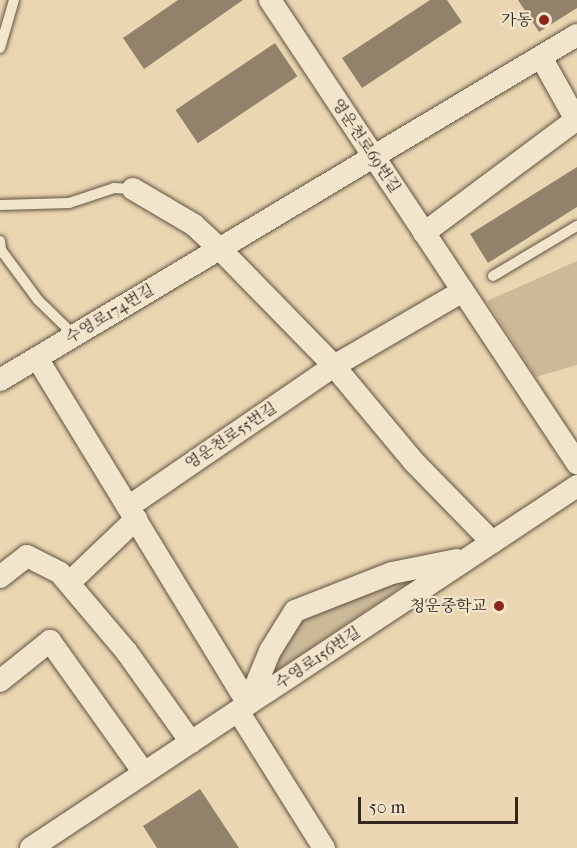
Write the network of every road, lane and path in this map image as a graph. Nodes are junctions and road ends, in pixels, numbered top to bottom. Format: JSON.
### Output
{"nodes":[{"id":1,"x":14,"y":0,"type":"edge"},
{"id":2,"x":270,"y":0,"type":"edge"},
{"id":3,"x":577,"y":35,"type":"edge"},
{"id":4,"x":0,"y":48,"type":"edge"},
{"id":5,"x":541,"y":57,"type":"junction"},
{"id":6,"x":577,"y":121,"type":"edge"},
{"id":7,"x":374,"y":158,"type":"junction"},
{"id":8,"x":133,"y":189,"type":"joint"},
{"id":9,"x":0,"y":205,"type":"edge"},
{"id":10,"x":577,"y":226,"type":"edge"},
{"id":11,"x":424,"y":233,"type":"junction"},
{"id":12,"x":0,"y":241,"type":"edge"},
{"id":13,"x":220,"y":249,"type":"junction"},
{"id":14,"x":493,"y":276,"type":"dead end"},
{"id":15,"x":463,"y":291,"type":"junction"},
{"id":16,"x":75,"y":336,"type":"junction"},
{"id":17,"x":38,"y":358,"type":"junction"},
{"id":18,"x":334,"y":366,"type":"junction"},
{"id":19,"x":0,"y":380,"type":"edge"},
{"id":20,"x":577,"y":463,"type":"edge"},
{"id":21,"x":577,"y":486,"type":"edge"},
{"id":22,"x":132,"y":513,"type":"junction"},
{"id":23,"x":492,"y":542,"type":"junction"},
{"id":24,"x":468,"y":558,"type":"junction"},
{"id":25,"x":0,"y":577,"type":"edge"},
{"id":26,"x":69,"y":584,"type":"junction"},
{"id":27,"x":0,"y":681,"type":"edge"},
{"id":28,"x":243,"y":708,"type":"junction"},
{"id":29,"x":191,"y":742,"type":"junction"},
{"id":30,"x":144,"y":773,"type":"junction"},
{"id":31,"x":32,"y":848,"type":"edge"},
{"id":32,"x":324,"y":848,"type":"edge"}],
"edges":[{"from":1,"to":4,"type":"lane"},
{"from":2,"to":7,"type":"street","name":"영운천로69번길"},
{"from":3,"to":5,"type":"street","name":"수영로174번길"},
{"from":5,"to":6,"type":"street"},
{"from":5,"to":7,"type":"street","name":"수영로174번길"},
{"from":6,"to":11,"type":"street"},
{"from":7,"to":11,"type":"street","name":"영운천로69번길"},
{"from":7,"to":13,"type":"street","name":"수영로174번길"},
{"from":8,"to":9,"type":"lane"},
{"from":8,"to":13,"type":"street"},
{"from":10,"to":14,"type":"lane"},
{"from":11,"to":15,"type":"street","name":"영운천로69번길"},
{"from":12,"to":16,"type":"lane"},
{"from":13,"to":16,"type":"street","name":"수영로174번길"},
{"from":13,"to":18,"type":"street"},
{"from":15,"to":18,"type":"street"},
{"from":15,"to":20,"type":"street","name":"영운천로69번길"},
{"from":16,"to":17,"type":"street","name":"수영로174번길"},
{"from":17,"to":19,"type":"street","name":"수영로174번길"},
{"from":17,"to":22,"type":"street"},
{"from":18,"to":22,"type":"street","name":"영운천로55번길"},
{"from":18,"to":23,"type":"street"},
{"from":21,"to":23,"type":"street","name":"수영로156번길"},
{"from":22,"to":26,"type":"street","name":"영운천로55번길"},
{"from":22,"to":28,"type":"street"},
{"from":23,"to":24,"type":"street","name":"수영로156번길"},
{"from":24,"to":28,"type":"street","name":"수영로156번길"},
{"from":24,"to":28,"type":"street"},
{"from":25,"to":26,"type":"street"},
{"from":26,"to":29,"type":"street"},
{"from":27,"to":30,"type":"street"},
{"from":28,"to":29,"type":"street","name":"수영로156번길"},
{"from":28,"to":32,"type":"street"},
{"from":29,"to":30,"type":"street","name":"수영로156번길"},
{"from":30,"to":31,"type":"street","name":"수영로156번길"}]}
